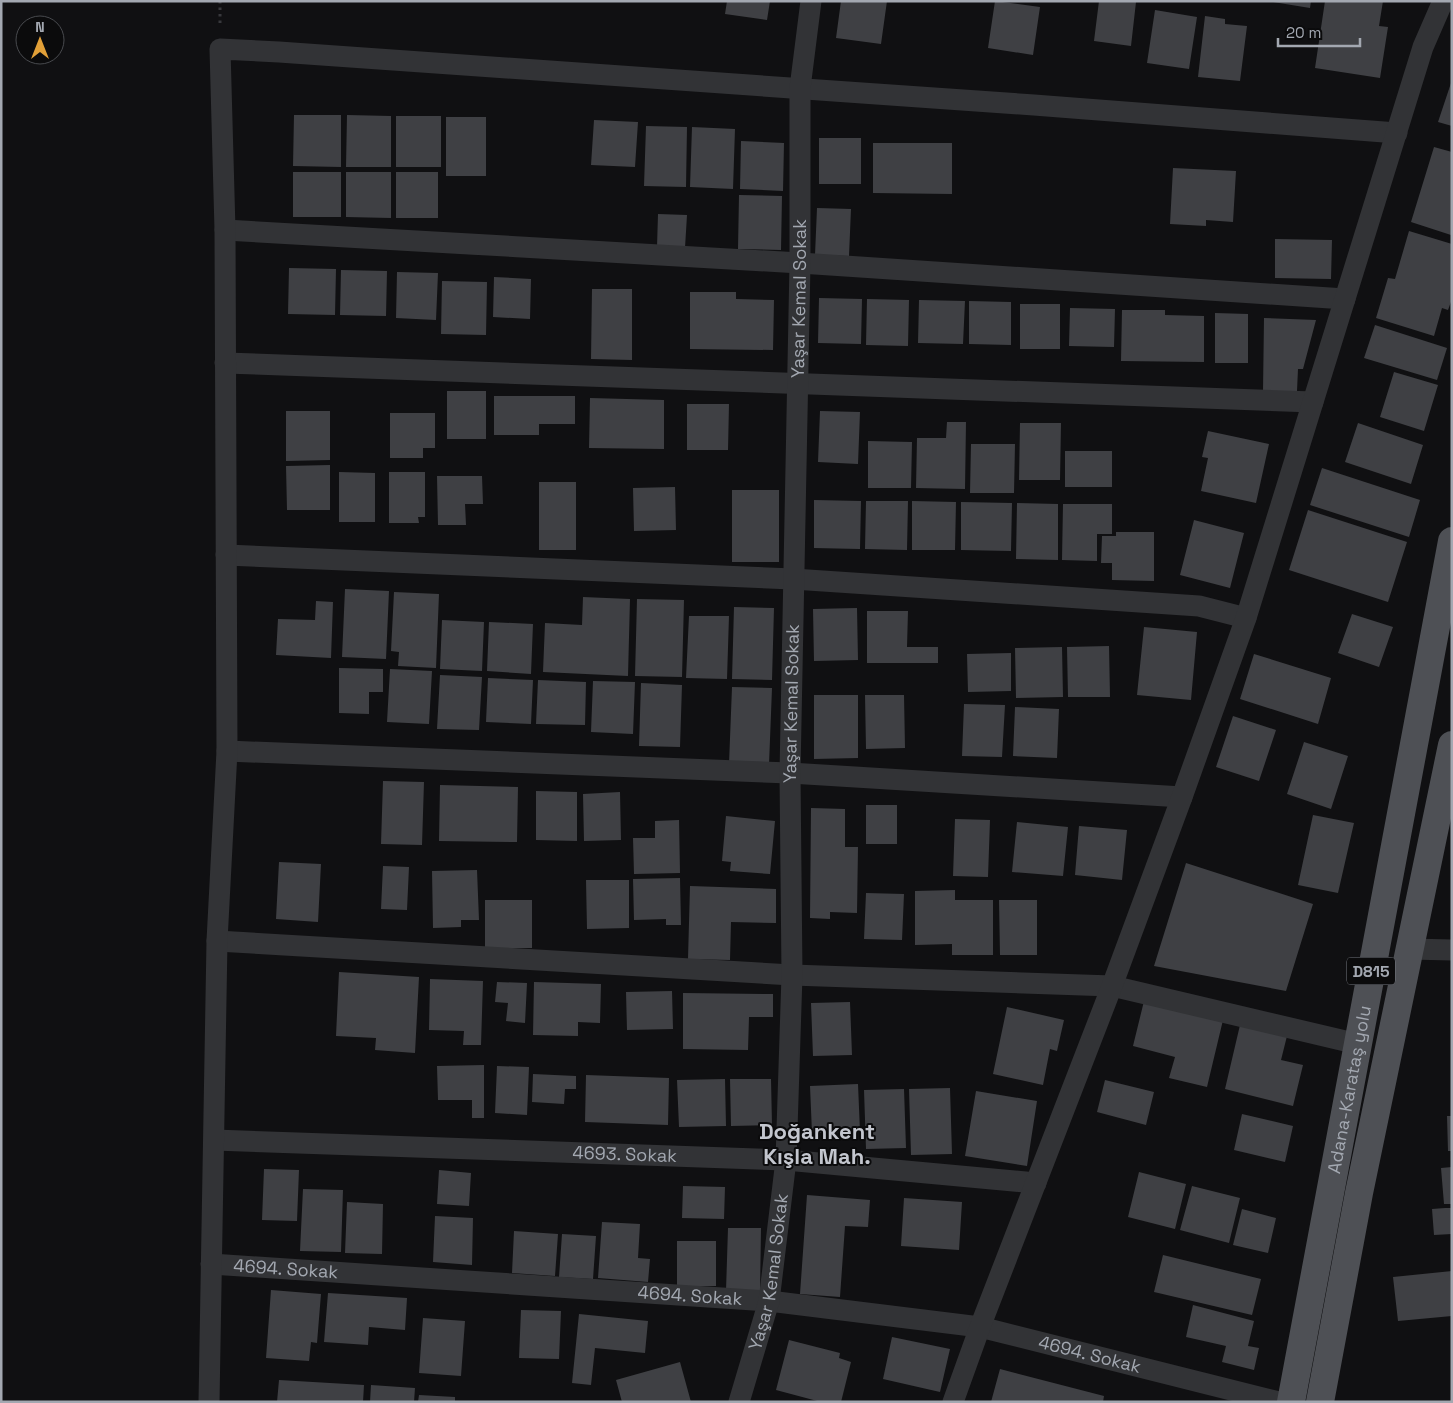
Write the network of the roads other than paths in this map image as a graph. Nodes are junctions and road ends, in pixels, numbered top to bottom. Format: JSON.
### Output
{"nodes":[{"id":1,"x":811,"y":1,"type":"edge"},
{"id":2,"x":1443,"y":1,"type":"edge"},
{"id":3,"x":800,"y":88,"type":"junction"},
{"id":4,"x":1396,"y":133,"type":"junction"},
{"id":5,"x":225,"y":230,"type":"junction"},
{"id":6,"x":800,"y":263,"type":"junction"},
{"id":7,"x":1345,"y":299,"type":"junction"},
{"id":8,"x":225,"y":363,"type":"junction"},
{"id":9,"x":797,"y":384,"type":"junction"},
{"id":10,"x":1313,"y":402,"type":"junction"},
{"id":11,"x":1452,"y":541,"type":"edge"},
{"id":12,"x":226,"y":555,"type":"junction"},
{"id":13,"x":792,"y":579,"type":"junction"},
{"id":14,"x":1246,"y":618,"type":"junction"},
{"id":15,"x":1452,"y":745,"type":"edge"},
{"id":16,"x":227,"y":752,"type":"junction"},
{"id":17,"x":790,"y":773,"type":"junction"},
{"id":18,"x":1182,"y":797,"type":"junction"},
{"id":19,"x":217,"y":941,"type":"junction"},
{"id":20,"x":1410,"y":949,"type":"junction"},
{"id":21,"x":1452,"y":950,"type":"edge"},
{"id":22,"x":792,"y":975,"type":"junction"},
{"id":23,"x":1112,"y":986,"type":"junction"},
{"id":24,"x":1358,"y":1044,"type":"junction"},
{"id":25,"x":214,"y":1140,"type":"junction"},
{"id":26,"x":786,"y":1160,"type":"junction"},
{"id":27,"x":1036,"y":1183,"type":"junction"},
{"id":28,"x":211,"y":1264,"type":"junction"},
{"id":29,"x":769,"y":1301,"type":"junction"},
{"id":30,"x":980,"y":1327,"type":"junction"},
{"id":31,"x":209,"y":1402,"type":"edge"},
{"id":32,"x":739,"y":1402,"type":"edge"},
{"id":33,"x":953,"y":1402,"type":"edge"},
{"id":34,"x":1279,"y":1402,"type":"edge"},
{"id":35,"x":1291,"y":1402,"type":"edge"},
{"id":36,"x":1320,"y":1402,"type":"edge"}],
"edges":[{"from":1,"to":3,"type":"street","name":"Yaşar Kemal Sokak"},
{"from":2,"to":4,"type":"street"},
{"from":3,"to":4,"type":"street"},
{"from":3,"to":5,"type":"street"},
{"from":3,"to":6,"type":"street","name":"Yaşar Kemal Sokak"},
{"from":4,"to":7,"type":"street"},
{"from":5,"to":6,"type":"street"},
{"from":5,"to":8,"type":"street"},
{"from":6,"to":7,"type":"street"},
{"from":6,"to":9,"type":"street","name":"Yaşar Kemal Sokak"},
{"from":7,"to":10,"type":"street"},
{"from":8,"to":9,"type":"street"},
{"from":8,"to":12,"type":"street"},
{"from":9,"to":10,"type":"street"},
{"from":9,"to":13,"type":"street","name":"Yaşar Kemal Sokak"},
{"from":10,"to":14,"type":"street"},
{"from":11,"to":24,"type":"main road","name":"Adana-Karataş yolu","number":"D815"},
{"from":12,"to":13,"type":"street"},
{"from":12,"to":16,"type":"street"},
{"from":13,"to":14,"type":"street"},
{"from":13,"to":17,"type":"street","name":"Yaşar Kemal Sokak"},
{"from":14,"to":18,"type":"street"},
{"from":15,"to":20,"type":"main road","name":"Adana-Karataş yolu","number":"D815"},
{"from":16,"to":17,"type":"street"},
{"from":16,"to":19,"type":"street"},
{"from":17,"to":18,"type":"street"},
{"from":17,"to":22,"type":"street","name":"Yaşar Kemal Sokak"},
{"from":18,"to":23,"type":"street"},
{"from":19,"to":22,"type":"street"},
{"from":19,"to":25,"type":"street"},
{"from":20,"to":21,"type":"street"},
{"from":20,"to":36,"type":"main road","name":"Adana-Karataş yolu","number":"D815"},
{"from":22,"to":23,"type":"street"},
{"from":22,"to":26,"type":"street","name":"Yaşar Kemal Sokak"},
{"from":23,"to":24,"type":"street"},
{"from":23,"to":27,"type":"street"},
{"from":24,"to":35,"type":"main road","name":"Adana-Karataş yolu","number":"D815"},
{"from":25,"to":26,"type":"street","name":"4693. Sokak"},
{"from":25,"to":28,"type":"street"},
{"from":26,"to":27,"type":"street","name":"4693. Sokak"},
{"from":26,"to":29,"type":"street","name":"Yaşar Kemal Sokak"},
{"from":27,"to":30,"type":"street"},
{"from":28,"to":29,"type":"street","name":"4694. Sokak"},
{"from":28,"to":31,"type":"street"},
{"from":29,"to":30,"type":"street","name":"4694. Sokak"},
{"from":29,"to":32,"type":"street","name":"Yaşar Kemal Sokak"},
{"from":30,"to":33,"type":"street"},
{"from":30,"to":34,"type":"street","name":"4694. Sokak"}]}
